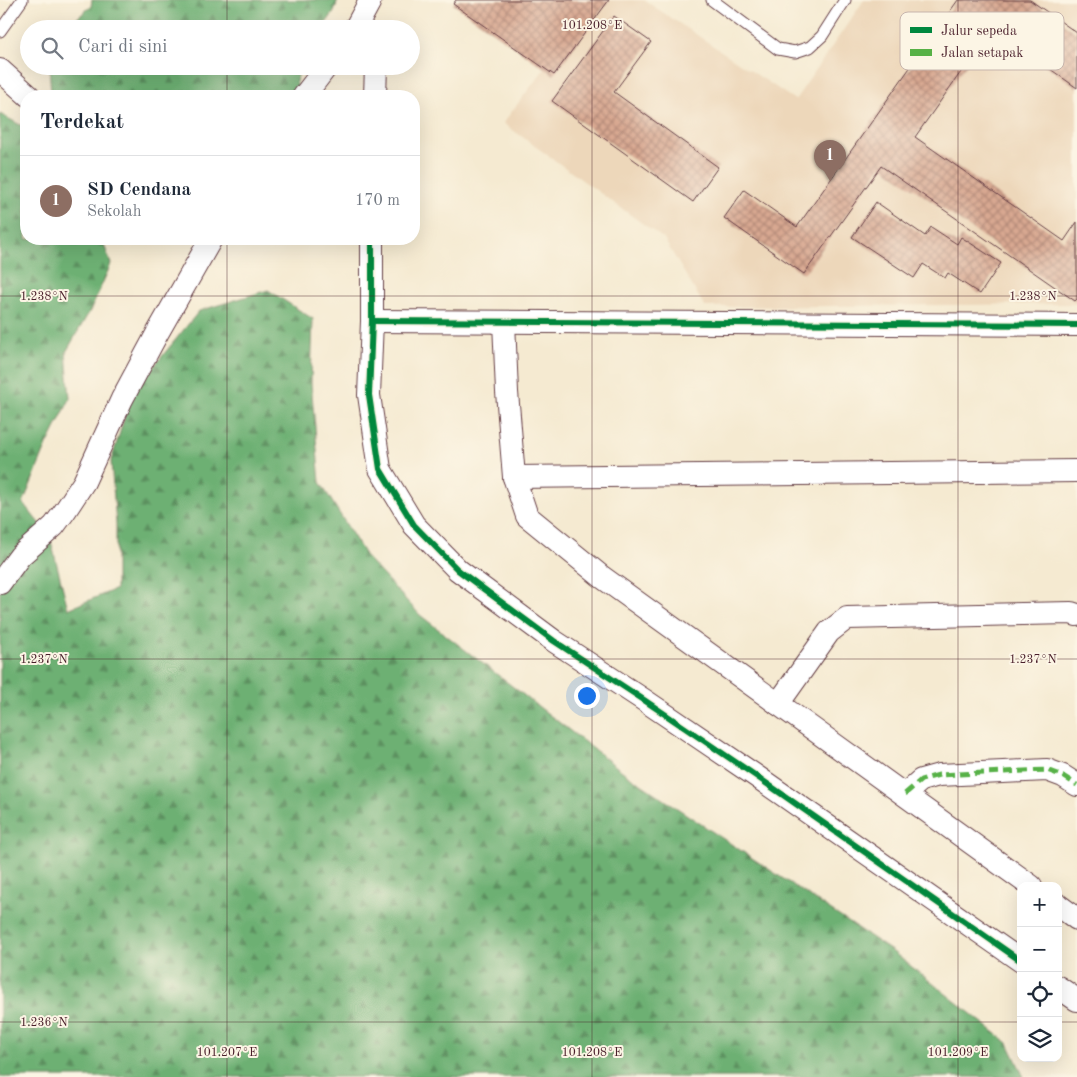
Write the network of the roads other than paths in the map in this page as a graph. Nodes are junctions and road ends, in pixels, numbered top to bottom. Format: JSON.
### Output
{"nodes":[{"id":1,"x":22,"y":0,"type":"edge"},
{"id":2,"x":712,"y":0,"type":"edge"},
{"id":3,"x":845,"y":0,"type":"edge"},
{"id":4,"x":370,"y":2,"type":"edge"},
{"id":5,"x":360,"y":20,"type":"edge"},
{"id":6,"x":373,"y":20,"type":"edge"},
{"id":7,"x":0,"y":31,"type":"edge"},
{"id":8,"x":0,"y":70,"type":"edge"},
{"id":9,"x":320,"y":75,"type":"edge"},
{"id":10,"x":376,"y":75,"type":"edge"},
{"id":11,"x":22,"y":90,"type":"edge"},
{"id":12,"x":309,"y":90,"type":"edge"},
{"id":13,"x":375,"y":90,"type":"edge"},
{"id":14,"x":208,"y":245,"type":"edge"},
{"id":15,"x":372,"y":245,"type":"edge"},
{"id":16,"x":372,"y":321,"type":"junction"},
{"id":17,"x":504,"y":322,"type":"junction"},
{"id":18,"x":1077,"y":325,"type":"edge"},
{"id":19,"x":1077,"y":471,"type":"edge"},
{"id":20,"x":514,"y":478,"type":"junction"},
{"id":21,"x":0,"y":583,"type":"edge"},
{"id":22,"x":1077,"y":615,"type":"edge"},
{"id":23,"x":778,"y":704,"type":"junction"},
{"id":24,"x":1077,"y":785,"type":"edge"},
{"id":25,"x":905,"y":794,"type":"junction"},
{"id":26,"x":1026,"y":882,"type":"edge"},
{"id":27,"x":1062,"y":909,"type":"edge"},
{"id":28,"x":1077,"y":919,"type":"edge"},
{"id":29,"x":1017,"y":958,"type":"edge"},
{"id":30,"x":1062,"y":990,"type":"edge"},
{"id":31,"x":1077,"y":1000,"type":"edge"}],
"edges":[{"from":1,"to":7,"type":"lane"},
{"from":2,"to":3,"type":"lane"},
{"from":4,"to":5,"type":"street"},
{"from":4,"to":6,"type":"street"},
{"from":8,"to":11,"type":"street"},
{"from":9,"to":12,"type":"street"},
{"from":10,"to":13,"type":"street"},
{"from":14,"to":21,"type":"street"},
{"from":15,"to":16,"type":"street"},
{"from":16,"to":17,"type":"street"},
{"from":16,"to":29,"type":"street"},
{"from":17,"to":18,"type":"street"},
{"from":17,"to":20,"type":"street"},
{"from":19,"to":20,"type":"street"},
{"from":20,"to":23,"type":"street"},
{"from":22,"to":23,"type":"street"},
{"from":23,"to":25,"type":"street"},
{"from":24,"to":25,"type":"street"},
{"from":25,"to":26,"type":"street"},
{"from":27,"to":28,"type":"street"},
{"from":30,"to":31,"type":"street"}]}
